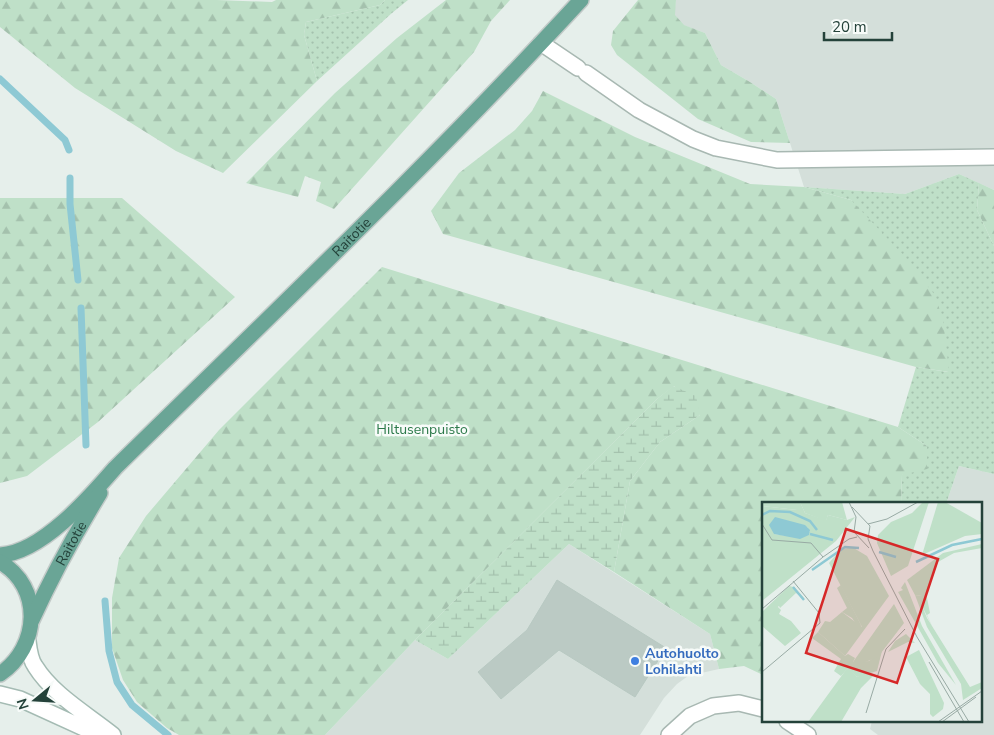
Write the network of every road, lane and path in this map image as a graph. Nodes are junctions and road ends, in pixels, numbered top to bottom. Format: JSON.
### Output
{"nodes":[{"id":1,"x":581,"y":0,"type":"edge"},
{"id":2,"x":541,"y":43,"type":"junction"},
{"id":3,"x":994,"y":157,"type":"edge"},
{"id":4,"x":115,"y":468,"type":"junction"},
{"id":5,"x":0,"y":555,"type":"edge"},
{"id":6,"x":0,"y":562,"type":"edge"},
{"id":7,"x":32,"y":620,"type":"junction"},
{"id":8,"x":28,"y":640,"type":"junction"},
{"id":9,"x":0,"y":674,"type":"edge"},
{"id":10,"x":0,"y":694,"type":"edge"},
{"id":11,"x":762,"y":709,"type":"edge"},
{"id":12,"x":788,"y":722,"type":"edge"},
{"id":13,"x":99,"y":735,"type":"edge"},
{"id":14,"x":113,"y":735,"type":"edge"},
{"id":15,"x":669,"y":735,"type":"edge"},
{"id":16,"x":808,"y":735,"type":"edge"}],
"edges":[{"from":1,"to":2,"type":"main road","name":"Raitotie"},
{"from":2,"to":3,"type":"street"},
{"from":2,"to":4,"type":"main road","name":"Raitotie"},
{"from":4,"to":5,"type":"main road","name":"Raitotie"},
{"from":4,"to":7,"type":"main road","name":"Raitotie"},
{"from":6,"to":7,"type":"main road"},
{"from":7,"to":8,"type":"main road"},
{"from":8,"to":9,"type":"main road"},
{"from":8,"to":14,"type":"street"},
{"from":10,"to":13,"type":"street"},
{"from":11,"to":15,"type":"street"},
{"from":12,"to":16,"type":"street"}]}
